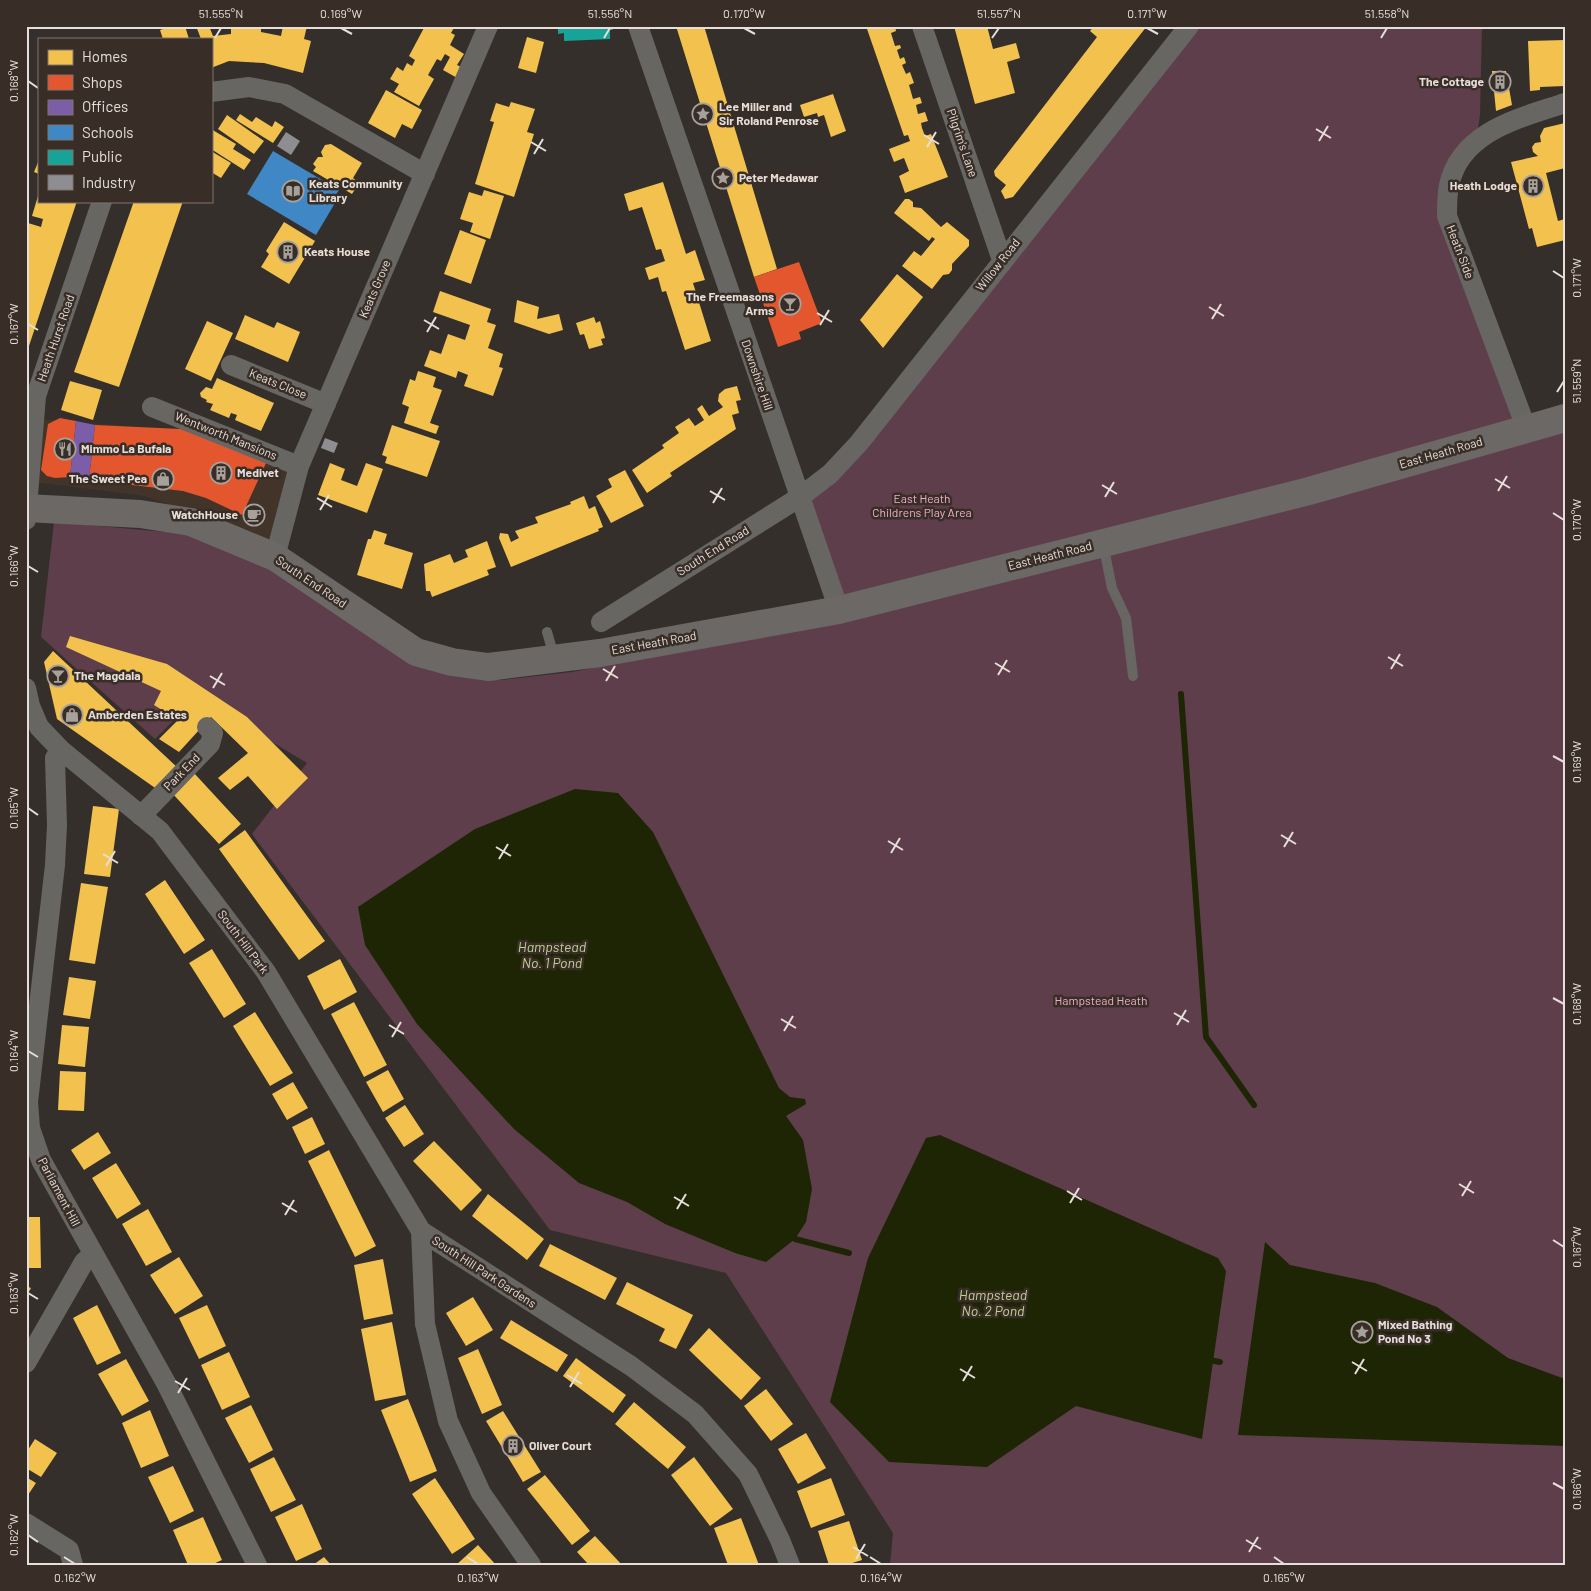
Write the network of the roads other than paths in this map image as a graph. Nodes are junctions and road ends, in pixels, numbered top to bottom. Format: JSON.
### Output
{"nodes":[{"id":1,"x":488,"y":26,"type":"edge"},
{"id":2,"x":638,"y":26,"type":"edge"},
{"id":3,"x":922,"y":26,"type":"edge"},
{"id":4,"x":1189,"y":26,"type":"edge"},
{"id":5,"x":212,"y":92,"type":"edge"},
{"id":6,"x":1565,"y":103,"type":"edge"},
{"id":7,"x":425,"y":174,"type":"junction"},
{"id":8,"x":102,"y":202,"type":"edge"},
{"id":9,"x":1002,"y":260,"type":"junction"},
{"id":10,"x":231,"y":365,"type":"dead end"},
{"id":11,"x":326,"y":404,"type":"junction"},
{"id":12,"x":152,"y":407,"type":"dead end"},
{"id":13,"x":1565,"y":418,"type":"edge"},
{"id":14,"x":1527,"y":430,"type":"junction"},
{"id":15,"x":299,"y":466,"type":"junction"},
{"id":16,"x":800,"y":496,"type":"junction"},
{"id":17,"x":27,"y":512,"type":"edge"},
{"id":18,"x":1102,"y":543,"type":"junction"},
{"id":19,"x":275,"y":557,"type":"junction"},
{"id":20,"x":839,"y":610,"type":"junction"},
{"id":21,"x":601,"y":622,"type":"dead end"},
{"id":22,"x":528,"y":662,"type":"joint"},
{"id":23,"x":1133,"y":676,"type":"dead end"},
{"id":24,"x":26,"y":688,"type":"edge"},
{"id":25,"x":207,"y":726,"type":"dead end"},
{"id":26,"x":61,"y":750,"type":"junction"},
{"id":27,"x":141,"y":816,"type":"junction"},
{"id":28,"x":27,"y":1107,"type":"edge"},
{"id":29,"x":421,"y":1231,"type":"junction"},
{"id":30,"x":93,"y":1254,"type":"junction"},
{"id":31,"x":26,"y":1362,"type":"edge"},
{"id":32,"x":26,"y":1523,"type":"edge"},
{"id":33,"x":74,"y":1565,"type":"edge"},
{"id":34,"x":256,"y":1565,"type":"edge"},
{"id":35,"x":532,"y":1565,"type":"edge"},
{"id":36,"x":790,"y":1565,"type":"edge"}],
"edges":[{"from":1,"to":7,"type":"street","name":"Keats Grove"},
{"from":2,"to":16,"type":"street","name":"Downshire Hill"},
{"from":3,"to":9,"type":"street","name":"Pilgrim's Lane"},
{"from":4,"to":9,"type":"street","name":"Willow Road"},
{"from":5,"to":7,"type":"street"},
{"from":6,"to":14,"type":"street","name":"Heath Side"},
{"from":7,"to":11,"type":"street","name":"Keats Grove"},
{"from":8,"to":17,"type":"street","name":"Heath Hurst Road"},
{"from":9,"to":16,"type":"street","name":"Willow Road"},
{"from":10,"to":11,"type":"street","name":"Keats Close"},
{"from":11,"to":15,"type":"street","name":"Keats Grove"},
{"from":12,"to":15,"type":"street","name":"Wentworth Mansions"},
{"from":13,"to":14,"type":"street","name":"East Heath Road"},
{"from":14,"to":18,"type":"street","name":"East Heath Road"},
{"from":15,"to":19,"type":"street","name":"Keats Grove"},
{"from":16,"to":20,"type":"street","name":"Downshire Hill"},
{"from":16,"to":21,"type":"street","name":"South End Road"},
{"from":17,"to":19,"type":"street","name":"South End Road"},
{"from":18,"to":20,"type":"street","name":"East Heath Road"},
{"from":18,"to":23,"type":"lane"},
{"from":19,"to":22,"type":"street","name":"South End Road"},
{"from":20,"to":22,"type":"street","name":"East Heath Road"},
{"from":24,"to":26,"type":"street","name":"South Hill Park"},
{"from":25,"to":27,"type":"street","name":"Park End"},
{"from":26,"to":27,"type":"street","name":"South Hill Park"},
{"from":26,"to":28,"type":"street","name":"Parliament Hill"},
{"from":27,"to":29,"type":"street","name":"South Hill Park"},
{"from":28,"to":30,"type":"street","name":"Parliament Hill"},
{"from":29,"to":35,"type":"street","name":"South Hill Park Gardens"},
{"from":29,"to":36,"type":"street","name":"South Hill Park Gardens"},
{"from":30,"to":31,"type":"street"},
{"from":30,"to":34,"type":"street","name":"Parliament Hill"},
{"from":32,"to":33,"type":"street"}]}
